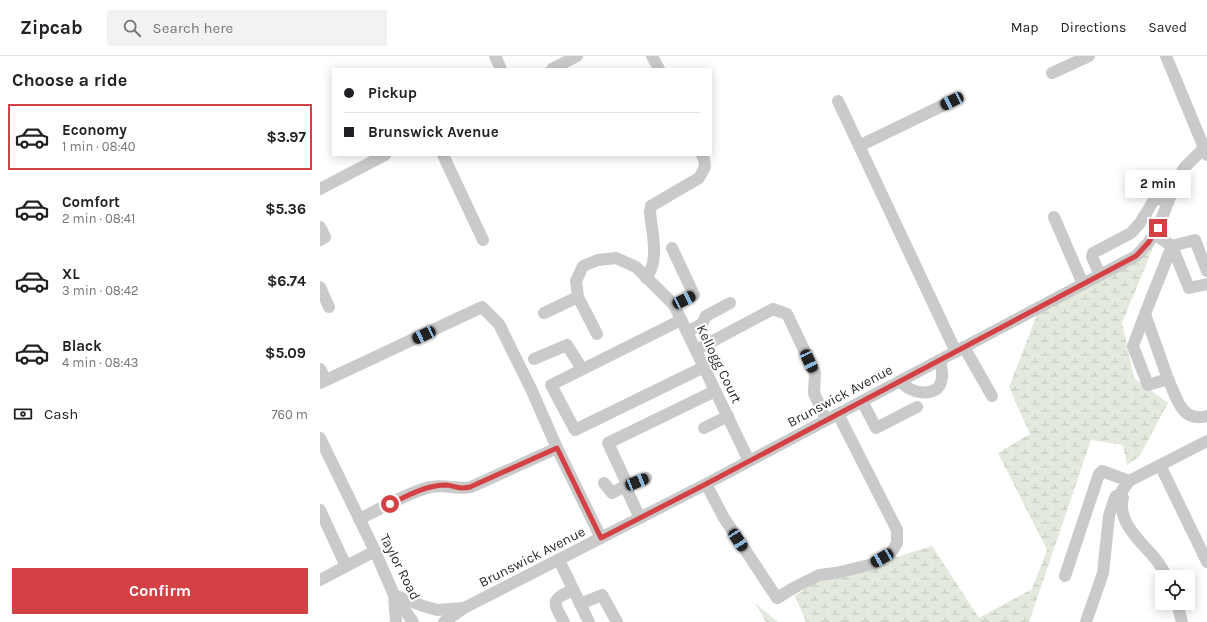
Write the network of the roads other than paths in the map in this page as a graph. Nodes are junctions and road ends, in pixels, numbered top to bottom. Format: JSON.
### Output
{"nodes":[{"id":1,"x":495,"y":56,"type":"edge"},
{"id":2,"x":576,"y":56,"type":"edge"},
{"id":3,"x":652,"y":56,"type":"edge"},
{"id":4,"x":1089,"y":56,"type":"edge"},
{"id":5,"x":1166,"y":56,"type":"edge"},
{"id":6,"x":501,"y":68,"type":"edge"},
{"id":7,"x":554,"y":68,"type":"edge"},
{"id":8,"x":658,"y":68,"type":"edge"},
{"id":9,"x":1052,"y":73,"type":"dead end"},
{"id":10,"x":838,"y":101,"type":"dead end"},
{"id":11,"x":952,"y":101,"type":"dead end"},
{"id":12,"x":859,"y":146,"type":"junction"},
{"id":13,"x":1206,"y":149,"type":"edge"},
{"id":14,"x":383,"y":156,"type":"edge"},
{"id":15,"x":443,"y":156,"type":"edge"},
{"id":16,"x":702,"y":156,"type":"edge"},
{"id":17,"x":320,"y":188,"type":"edge"},
{"id":18,"x":1168,"y":202,"type":"junction"},
{"id":19,"x":1054,"y":217,"type":"dead end"},
{"id":20,"x":320,"y":227,"type":"edge"},
{"id":21,"x":1154,"y":234,"type":"junction"},
{"id":22,"x":320,"y":240,"type":"edge"},
{"id":23,"x":483,"y":240,"type":"dead end"},
{"id":24,"x":1172,"y":246,"type":"junction"},
{"id":25,"x":672,"y":248,"type":"dead end"},
{"id":26,"x":1207,"y":271,"type":"edge"},
{"id":27,"x":1100,"y":275,"type":"junction"},
{"id":28,"x":650,"y":282,"type":"junction"},
{"id":29,"x":1083,"y":284,"type":"junction"},
{"id":30,"x":1207,"y":284,"type":"edge"},
{"id":31,"x":320,"y":287,"type":"edge"},
{"id":32,"x":578,"y":297,"type":"junction"},
{"id":33,"x":730,"y":303,"type":"dead end"},
{"id":34,"x":674,"y":305,"type":"junction"},
{"id":35,"x":329,"y":307,"type":"dead end"},
{"id":36,"x":544,"y":313,"type":"dead end"},
{"id":37,"x":1145,"y":314,"type":"junction"},
{"id":38,"x":681,"y":320,"type":"junction"},
{"id":39,"x":687,"y":332,"type":"junction"},
{"id":40,"x":597,"y":334,"type":"dead end"},
{"id":41,"x":960,"y":349,"type":"junction"},
{"id":42,"x":696,"y":350,"type":"junction"},
{"id":43,"x":534,"y":359,"type":"dead end"},
{"id":44,"x":940,"y":360,"type":"junction"},
{"id":45,"x":704,"y":367,"type":"junction"},
{"id":46,"x":320,"y":369,"type":"edge"},
{"id":47,"x":582,"y":370,"type":"junction"},
{"id":48,"x":1168,"y":379,"type":"junction"},
{"id":49,"x":900,"y":381,"type":"junction"},
{"id":50,"x":323,"y":382,"type":"edge"},
{"id":51,"x":715,"y":391,"type":"junction"},
{"id":52,"x":992,"y":396,"type":"dead end"},
{"id":53,"x":862,"y":401,"type":"junction"},
{"id":54,"x":917,"y":407,"type":"dead end"},
{"id":55,"x":838,"y":414,"type":"junction"},
{"id":56,"x":728,"y":416,"type":"junction"},
{"id":57,"x":1207,"y":416,"type":"edge"},
{"id":58,"x":826,"y":420,"type":"junction"},
{"id":59,"x":704,"y":428,"type":"dead end"},
{"id":60,"x":320,"y":438,"type":"edge"},
{"id":61,"x":1207,"y":441,"type":"edge"},
{"id":62,"x":557,"y":448,"type":"junction"},
{"id":63,"x":749,"y":461,"type":"junction"},
{"id":64,"x":1160,"y":465,"type":"junction"},
{"id":65,"x":646,"y":478,"type":"dead end"},
{"id":66,"x":1129,"y":481,"type":"junction"},
{"id":67,"x":604,"y":483,"type":"dead end"},
{"id":68,"x":706,"y":484,"type":"junction"},
{"id":69,"x":627,"y":486,"type":"junction"},
{"id":70,"x":1120,"y":494,"type":"junction"},
{"id":71,"x":320,"y":510,"type":"edge"},
{"id":72,"x":640,"y":518,"type":"junction"},
{"id":73,"x":359,"y":520,"type":"junction"},
{"id":74,"x":601,"y":538,"type":"junction"},
{"id":75,"x":375,"y":551,"type":"junction"},
{"id":76,"x":559,"y":560,"type":"junction"},
{"id":77,"x":1207,"y":562,"type":"edge"},
{"id":78,"x":346,"y":566,"type":"junction"},
{"id":79,"x":1163,"y":570,"type":"edge"},
{"id":80,"x":1065,"y":576,"type":"dead end"},
{"id":81,"x":320,"y":580,"type":"edge"},
{"id":82,"x":573,"y":590,"type":"junction"},
{"id":83,"x":394,"y":595,"type":"junction"},
{"id":84,"x":580,"y":604,"type":"junction"},
{"id":85,"x":464,"y":608,"type":"junction"},
{"id":86,"x":1179,"y":610,"type":"edge"},
{"id":87,"x":396,"y":622,"type":"edge"},
{"id":88,"x":413,"y":622,"type":"edge"},
{"id":89,"x":444,"y":622,"type":"edge"},
{"id":90,"x":564,"y":622,"type":"edge"},
{"id":91,"x":589,"y":622,"type":"edge"},
{"id":92,"x":617,"y":622,"type":"edge"},
{"id":93,"x":1086,"y":622,"type":"edge"},
{"id":94,"x":1182,"y":622,"type":"edge"}],
"edges":[{"from":1,"to":6,"type":"street"},
{"from":2,"to":7,"type":"street"},
{"from":3,"to":8,"type":"street"},
{"from":4,"to":9,"type":"street"},
{"from":5,"to":13,"type":"street"},
{"from":10,"to":12,"type":"street"},
{"from":11,"to":12,"type":"street"},
{"from":12,"to":41,"type":"street"},
{"from":13,"to":18,"type":"street","name":"Brunswick Avenue"},
{"from":14,"to":17,"type":"street"},
{"from":15,"to":23,"type":"street"},
{"from":16,"to":28,"type":"street"},
{"from":18,"to":21,"type":"street","name":"Brunswick Avenue"},
{"from":18,"to":27,"type":"street"},
{"from":19,"to":29,"type":"street"},
{"from":20,"to":22,"type":"street"},
{"from":21,"to":24,"type":"street"},
{"from":21,"to":27,"type":"street","name":"Brunswick Avenue"},
{"from":24,"to":26,"type":"street"},
{"from":24,"to":30,"type":"street"},
{"from":24,"to":37,"type":"street"},
{"from":25,"to":34,"type":"street"},
{"from":27,"to":29,"type":"street","name":"Brunswick Avenue"},
{"from":28,"to":32,"type":"street","name":"Kellogg Court"},
{"from":28,"to":34,"type":"street","name":"Kellogg Court"},
{"from":29,"to":41,"type":"street","name":"Brunswick Avenue"},
{"from":31,"to":35,"type":"street"},
{"from":32,"to":36,"type":"street"},
{"from":32,"to":40,"type":"street"},
{"from":33,"to":39,"type":"street"},
{"from":34,"to":38,"type":"street","name":"Kellogg Court"},
{"from":37,"to":48,"type":"street"},
{"from":37,"to":48,"type":"street"},
{"from":38,"to":39,"type":"street","name":"Kellogg Court"},
{"from":38,"to":47,"type":"street"},
{"from":39,"to":42,"type":"street","name":"Kellogg Court"},
{"from":41,"to":44,"type":"street","name":"Brunswick Avenue"},
{"from":41,"to":52,"type":"street"},
{"from":42,"to":45,"type":"street","name":"Kellogg Court"},
{"from":42,"to":58,"type":"street"},
{"from":43,"to":47,"type":"street"},
{"from":44,"to":49,"type":"street","name":"Brunswick Avenue"},
{"from":44,"to":49,"type":"street"},
{"from":45,"to":47,"type":"street"},
{"from":45,"to":51,"type":"street","name":"Kellogg Court"},
{"from":46,"to":50,"type":"street"},
{"from":48,"to":57,"type":"street"},
{"from":49,"to":53,"type":"street","name":"Brunswick Avenue"},
{"from":50,"to":62,"type":"street"},
{"from":51,"to":56,"type":"street","name":"Kellogg Court"},
{"from":51,"to":69,"type":"street"},
{"from":53,"to":54,"type":"street"},
{"from":53,"to":55,"type":"street","name":"Brunswick Avenue"},
{"from":55,"to":58,"type":"street","name":"Brunswick Avenue"},
{"from":55,"to":68,"type":"street"},
{"from":56,"to":59,"type":"street"},
{"from":56,"to":63,"type":"street","name":"Kellogg Court"},
{"from":58,"to":63,"type":"street","name":"Brunswick Avenue"},
{"from":60,"to":73,"type":"street","name":"Taylor Road"},
{"from":61,"to":64,"type":"street"},
{"from":62,"to":73,"type":"street"},
{"from":62,"to":74,"type":"street"},
{"from":63,"to":68,"type":"street","name":"Brunswick Avenue"},
{"from":64,"to":66,"type":"street"},
{"from":64,"to":77,"type":"street"},
{"from":65,"to":69,"type":"street"},
{"from":66,"to":70,"type":"street"},
{"from":66,"to":80,"type":"street"},
{"from":67,"to":69,"type":"street"},
{"from":68,"to":72,"type":"street","name":"Brunswick Avenue"},
{"from":69,"to":72,"type":"street"},
{"from":70,"to":79,"type":"street"},
{"from":70,"to":93,"type":"street"},
{"from":71,"to":78,"type":"street"},
{"from":72,"to":74,"type":"street","name":"Brunswick Avenue"},
{"from":73,"to":75,"type":"street","name":"Taylor Road"},
{"from":74,"to":76,"type":"street","name":"Brunswick Avenue"},
{"from":75,"to":78,"type":"street"},
{"from":75,"to":83,"type":"street","name":"Taylor Road"},
{"from":76,"to":82,"type":"street"},
{"from":76,"to":85,"type":"street","name":"Brunswick Avenue"},
{"from":78,"to":81,"type":"street"},
{"from":82,"to":84,"type":"street"},
{"from":82,"to":90,"type":"street"},
{"from":83,"to":85,"type":"street"},
{"from":83,"to":87,"type":"street"},
{"from":83,"to":88,"type":"street","name":"Taylor Road"},
{"from":84,"to":91,"type":"street"},
{"from":84,"to":92,"type":"street"},
{"from":85,"to":89,"type":"street","name":"Brunswick Avenue"},
{"from":86,"to":94,"type":"street"}]}
